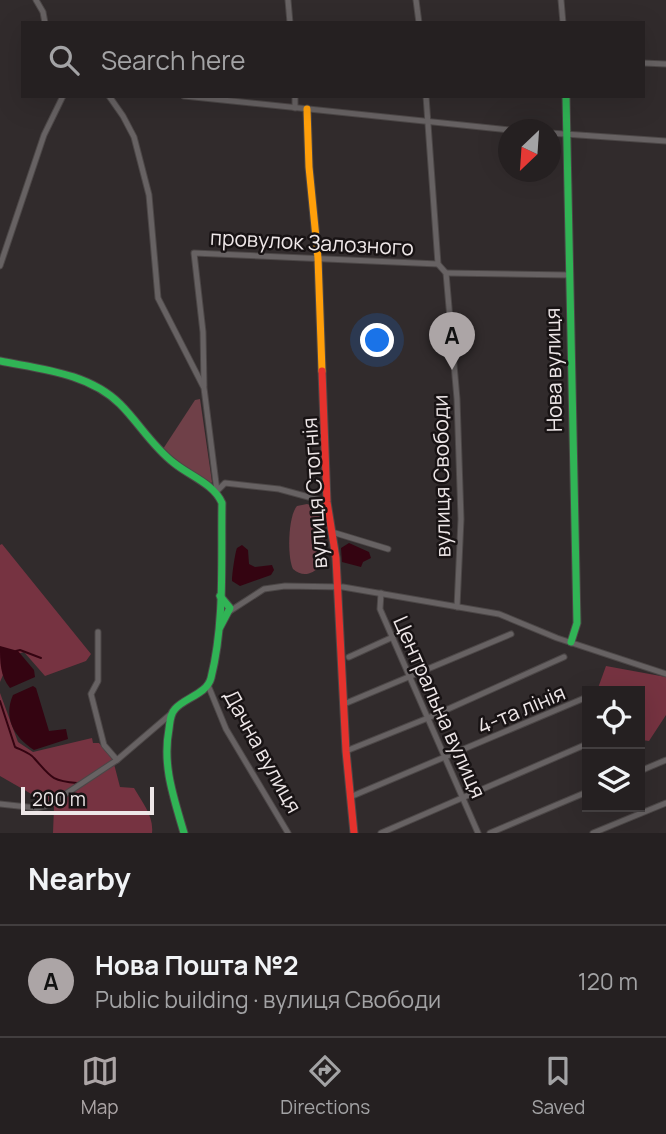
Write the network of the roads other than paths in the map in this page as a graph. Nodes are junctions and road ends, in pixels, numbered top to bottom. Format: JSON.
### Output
{"nodes":[{"id":1,"x":36,"y":0,"type":"edge"},
{"id":2,"x":288,"y":0,"type":"edge"},
{"id":3,"x":416,"y":0,"type":"edge"},
{"id":4,"x":561,"y":0,"type":"edge"},
{"id":5,"x":45,"y":21,"type":"edge"},
{"id":6,"x":290,"y":21,"type":"edge"},
{"id":7,"x":418,"y":21,"type":"edge"},
{"id":8,"x":563,"y":21,"type":"edge"},
{"id":9,"x":645,"y":63,"type":"edge"},
{"id":10,"x":666,"y":64,"type":"edge"},
{"id":11,"x":62,"y":98,"type":"edge"},
{"id":12,"x":110,"y":98,"type":"edge"},
{"id":13,"x":202,"y":98,"type":"edge"},
{"id":14,"x":295,"y":98,"type":"edge"},
{"id":15,"x":426,"y":98,"type":"edge"},
{"id":16,"x":566,"y":98,"type":"edge"},
{"id":17,"x":295,"y":108,"type":"junction"},
{"id":18,"x":307,"y":109,"type":"junction"},
{"id":19,"x":429,"y":122,"type":"junction"},
{"id":20,"x":498,"y":129,"type":"edge"},
{"id":21,"x":561,"y":134,"type":"edge"},
{"id":22,"x":568,"y":135,"type":"junction"},
{"id":23,"x":666,"y":141,"type":"edge"},
{"id":24,"x":318,"y":258,"type":"junction"},
{"id":25,"x":438,"y":264,"type":"junction"},
{"id":26,"x":0,"y":266,"type":"edge"},
{"id":27,"x":446,"y":273,"type":"junction"},
{"id":28,"x":568,"y":275,"type":"junction"},
{"id":29,"x":0,"y":361,"type":"edge"},
{"id":30,"x":204,"y":388,"type":"junction"},
{"id":31,"x":217,"y":491,"type":"junction"},
{"id":32,"x":327,"y":502,"type":"junction"},
{"id":33,"x":332,"y":532,"type":"junction"},
{"id":34,"x":388,"y":549,"type":"dead end"},
{"id":35,"x":337,"y":586,"type":"junction"},
{"id":36,"x":382,"y":593,"type":"junction"},
{"id":37,"x":457,"y":607,"type":"junction"},
{"id":38,"x":224,"y":608,"type":"junction"},
{"id":39,"x":98,"y":632,"type":"dead end"},
{"id":40,"x":511,"y":634,"type":"dead end"},
{"id":41,"x":393,"y":637,"type":"junction"},
{"id":42,"x":571,"y":642,"type":"junction"},
{"id":43,"x":349,"y":657,"type":"dead end"},
{"id":44,"x":564,"y":657,"type":"dead end"},
{"id":45,"x":666,"y":674,"type":"edge"},
{"id":46,"x":410,"y":678,"type":"junction"},
{"id":47,"x":208,"y":685,"type":"junction"},
{"id":48,"x":582,"y":699,"type":"edge"},
{"id":49,"x":344,"y":704,"type":"junction"},
{"id":50,"x":172,"y":713,"type":"junction"},
{"id":51,"x":428,"y":718,"type":"junction"},
{"id":52,"x":582,"y":746,"type":"edge"},
{"id":53,"x":346,"y":751,"type":"junction"},
{"id":54,"x":445,"y":759,"type":"junction"},
{"id":55,"x":666,"y":760,"type":"edge"},
{"id":56,"x":117,"y":761,"type":"junction"},
{"id":57,"x":645,"y":769,"type":"edge"},
{"id":58,"x":582,"y":794,"type":"edge"},
{"id":59,"x":350,"y":797,"type":"junction"},
{"id":60,"x":463,"y":798,"type":"junction"},
{"id":61,"x":666,"y":803,"type":"edge"},
{"id":62,"x":0,"y":804,"type":"edge"},
{"id":63,"x":184,"y":833,"type":"edge"},
{"id":64,"x":288,"y":833,"type":"edge"},
{"id":65,"x":354,"y":833,"type":"edge"},
{"id":66,"x":381,"y":833,"type":"edge"},
{"id":67,"x":478,"y":833,"type":"edge"},
{"id":68,"x":490,"y":833,"type":"edge"},
{"id":69,"x":593,"y":833,"type":"edge"}],
"edges":[{"from":1,"to":5,"type":"street"},
{"from":2,"to":6,"type":"street"},
{"from":3,"to":7,"type":"street"},
{"from":4,"to":8,"type":"street"},
{"from":9,"to":10,"type":"street"},
{"from":11,"to":26,"type":"street"},
{"from":12,"to":30,"type":"street"},
{"from":13,"to":17,"type":"street"},
{"from":14,"to":17,"type":"street"},
{"from":15,"to":19,"type":"street"},
{"from":16,"to":22,"type":"street","name":"Нова вулиця"},
{"from":17,"to":18,"type":"street"},
{"from":18,"to":19,"type":"street"},
{"from":18,"to":24,"type":"street","name":"вулиця Стогнія"},
{"from":19,"to":20,"type":"street"},
{"from":19,"to":25,"type":"street"},
{"from":21,"to":22,"type":"street"},
{"from":22,"to":23,"type":"street"},
{"from":22,"to":28,"type":"street","name":"Нова вулиця"},
{"from":24,"to":25,"type":"street","name":"провулок Залозного"},
{"from":24,"to":30,"type":"street","name":"провулок Залозного"},
{"from":24,"to":32,"type":"street","name":"вулиця Стогнія"},
{"from":25,"to":27,"type":"street"},
{"from":27,"to":28,"type":"street"},
{"from":27,"to":37,"type":"street","name":"вулиця Свободи"},
{"from":28,"to":42,"type":"street","name":"Нова вулиця"},
{"from":29,"to":31,"type":"street"},
{"from":30,"to":31,"type":"street"},
{"from":31,"to":32,"type":"street"},
{"from":31,"to":38,"type":"street"},
{"from":32,"to":33,"type":"street","name":"вулиця Стогнія"},
{"from":33,"to":34,"type":"street"},
{"from":33,"to":35,"type":"street","name":"вулиця Стогнія"},
{"from":35,"to":36,"type":"street"},
{"from":35,"to":38,"type":"street"},
{"from":35,"to":49,"type":"street","name":"вулиця Стогнія"},
{"from":36,"to":37,"type":"street"},
{"from":36,"to":41,"type":"street","name":"Центральна вулиця"},
{"from":37,"to":42,"type":"street"},
{"from":38,"to":47,"type":"street","name":"Дачна вулиця"},
{"from":39,"to":56,"type":"street"},
{"from":40,"to":46,"type":"street"},
{"from":41,"to":43,"type":"street"},
{"from":41,"to":46,"type":"street","name":"Центральна вулиця"},
{"from":42,"to":45,"type":"street"},
{"from":44,"to":51,"type":"street"},
{"from":46,"to":49,"type":"street"},
{"from":46,"to":51,"type":"street","name":"Центральна вулиця"},
{"from":47,"to":50,"type":"street","name":"Дачна вулиця"},
{"from":47,"to":64,"type":"street","name":"Дачна вулиця"},
{"from":48,"to":54,"type":"street","name":"4-та лінія"},
{"from":49,"to":53,"type":"street","name":"вулиця Стогнія"},
{"from":50,"to":56,"type":"street"},
{"from":50,"to":63,"type":"street"},
{"from":51,"to":53,"type":"street"},
{"from":51,"to":54,"type":"street","name":"Центральна вулиця"},
{"from":52,"to":60,"type":"street"},
{"from":53,"to":59,"type":"street","name":"вулиця Стогнія"},
{"from":54,"to":59,"type":"street","name":"4-та лінія"},
{"from":54,"to":60,"type":"street","name":"Центральна вулиця"},
{"from":55,"to":57,"type":"street"},
{"from":56,"to":62,"type":"street"},
{"from":58,"to":68,"type":"street"},
{"from":59,"to":65,"type":"street","name":"вулиця Стогнія"},
{"from":60,"to":66,"type":"street"},
{"from":60,"to":67,"type":"street","name":"Центральна вулиця"},
{"from":61,"to":69,"type":"street"}]}
